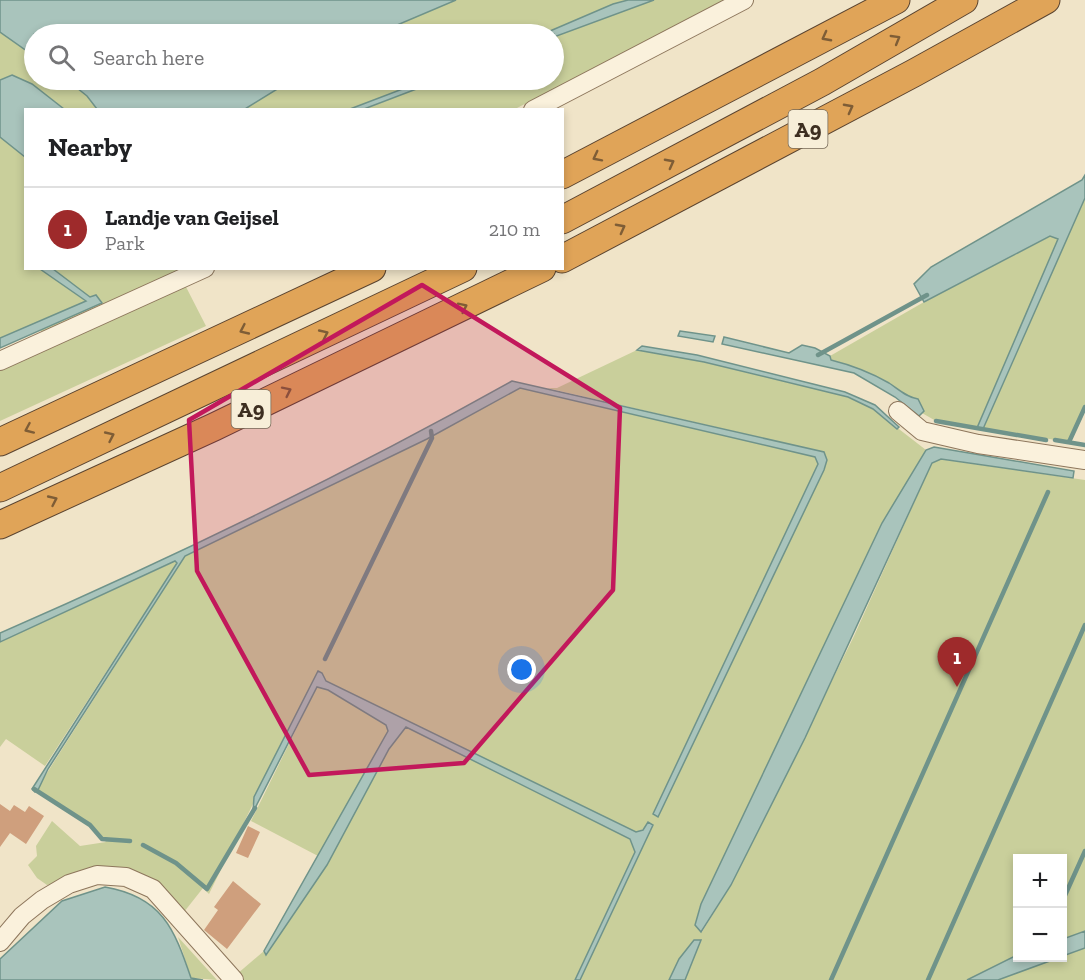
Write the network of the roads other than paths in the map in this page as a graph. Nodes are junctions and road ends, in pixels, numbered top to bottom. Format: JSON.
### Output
{"nodes":[{"id":1,"x":744,"y":0,"type":"edge"},
{"id":2,"x":896,"y":0,"type":"edge"},
{"id":3,"x":964,"y":0,"type":"edge"},
{"id":4,"x":1046,"y":0,"type":"edge"},
{"id":5,"x":537,"y":108,"type":"edge"},
{"id":6,"x":564,"y":174,"type":"edge"},
{"id":7,"x":564,"y":219,"type":"edge"},
{"id":8,"x":566,"y":257,"type":"edge"},
{"id":9,"x":201,"y":270,"type":"edge"},
{"id":10,"x":368,"y":270,"type":"edge"},
{"id":11,"x":459,"y":270,"type":"edge"},
{"id":12,"x":538,"y":270,"type":"edge"},
{"id":13,"x":0,"y":361,"type":"edge"},
{"id":14,"x":898,"y":411,"type":"dead end"},
{"id":15,"x":0,"y":442,"type":"edge"},
{"id":16,"x":1085,"y":460,"type":"edge"},
{"id":17,"x":0,"y":488,"type":"edge"},
{"id":18,"x":0,"y":525,"type":"edge"},
{"id":19,"x":0,"y":942,"type":"edge"},
{"id":20,"x":234,"y":980,"type":"edge"}],
"edges":[{"from":1,"to":5,"type":"street"},
{"from":2,"to":6,"type":"highway","one_way":true},
{"from":7,"to":3,"type":"highway","number":"A9","one_way":true},
{"from":8,"to":4,"type":"highway","number":"A9","one_way":true},
{"from":9,"to":13,"type":"street"},
{"from":10,"to":15,"type":"highway","one_way":true},
{"from":17,"to":11,"type":"highway","number":"A9","one_way":true},
{"from":18,"to":12,"type":"highway","number":"A9","one_way":true},
{"from":14,"to":16,"type":"street"},
{"from":19,"to":20,"type":"street"}]}
